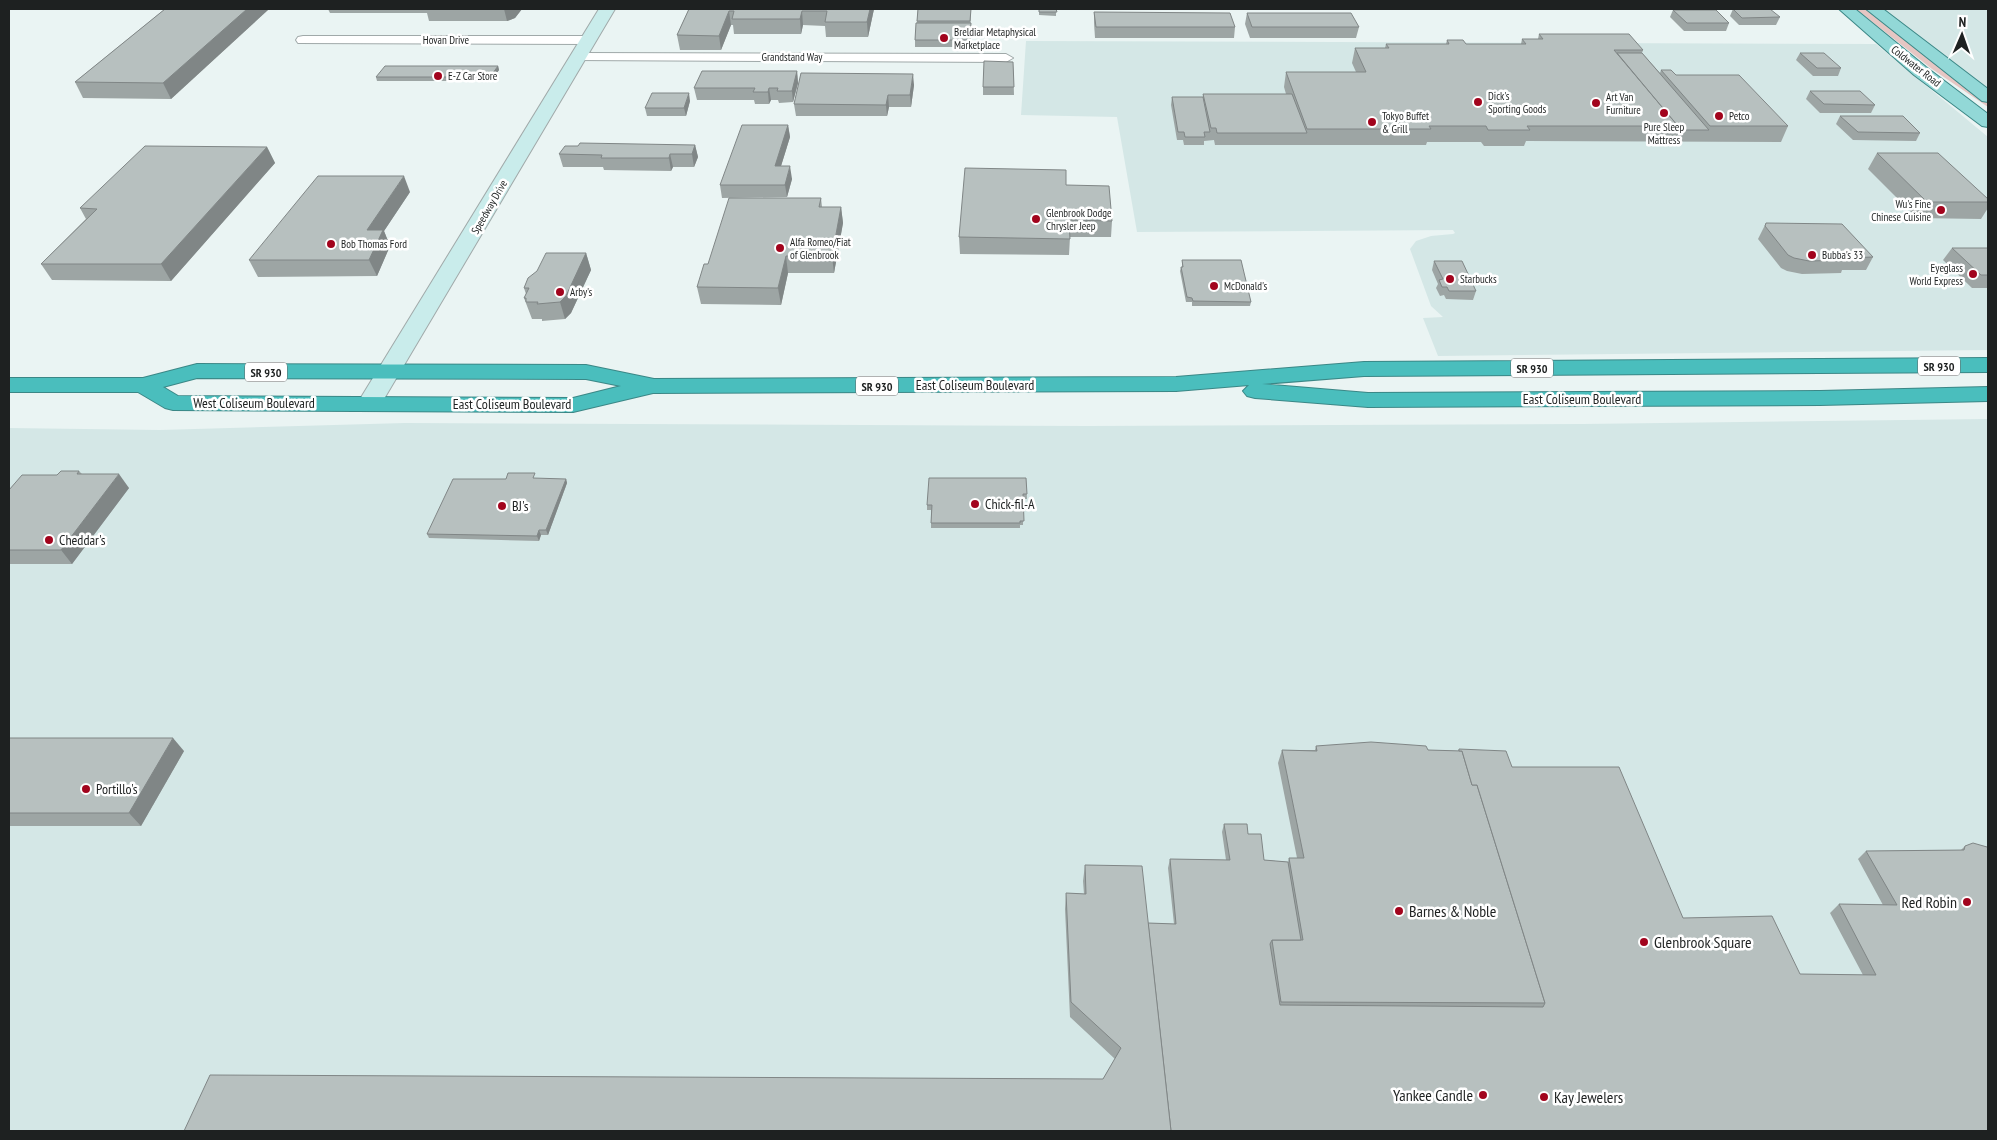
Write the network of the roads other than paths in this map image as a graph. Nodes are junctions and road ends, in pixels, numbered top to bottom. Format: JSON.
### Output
{"nodes":[{"id":1,"x":607,"y":9,"type":"edge"},
{"id":2,"x":1846,"y":9,"type":"edge"},
{"id":3,"x":1874,"y":9,"type":"edge"},
{"id":4,"x":303,"y":40,"type":"dead end"},
{"id":5,"x":584,"y":48,"type":"junction"},
{"id":6,"x":1006,"y":58,"type":"dead end"},
{"id":7,"x":1988,"y":97,"type":"edge"},
{"id":8,"x":1988,"y":122,"type":"edge"},
{"id":9,"x":1988,"y":365,"type":"edge"},
{"id":10,"x":390,"y":372,"type":"junction"},
{"id":11,"x":1176,"y":384,"type":"junction"},
{"id":12,"x":9,"y":385,"type":"edge"},
{"id":13,"x":143,"y":385,"type":"junction"},
{"id":14,"x":654,"y":386,"type":"junction"},
{"id":15,"x":1988,"y":394,"type":"edge"},
{"id":16,"x":369,"y":404,"type":"junction"}],
"edges":[{"from":1,"to":5,"type":"main road","name":"Speedway Drive"},
{"from":2,"to":8,"type":"main road","name":"Coldwater Road"},
{"from":3,"to":7,"type":"main road","name":"Coldwater Road"},
{"from":4,"to":5,"type":"street","name":"Hovan Drive"},
{"from":5,"to":6,"type":"street","name":"Grandstand Way"},
{"from":5,"to":10,"type":"main road","name":"Speedway Drive"},
{"from":9,"to":11,"type":"highway","name":"East Coliseum Boulevard","number":"SR 930"},
{"from":10,"to":13,"type":"highway","number":"SR 930"},
{"from":10,"to":14,"type":"highway","name":"East Coliseum Boulevard","number":"SR 930"},
{"from":10,"to":16,"type":"main road","name":"Speedway Drive"},
{"from":11,"to":14,"type":"highway","name":"East Coliseum Boulevard","number":"SR 930"},
{"from":11,"to":15,"type":"highway","name":"East Coliseum Boulevard","number":"SR 930"},
{"from":12,"to":13,"type":"highway","number":"SR 930"},
{"from":13,"to":16,"type":"highway","name":"West Coliseum Boulevard","number":"SR 930"},
{"from":14,"to":16,"type":"highway","name":"East Coliseum Boulevard","number":"SR 930"}]}
